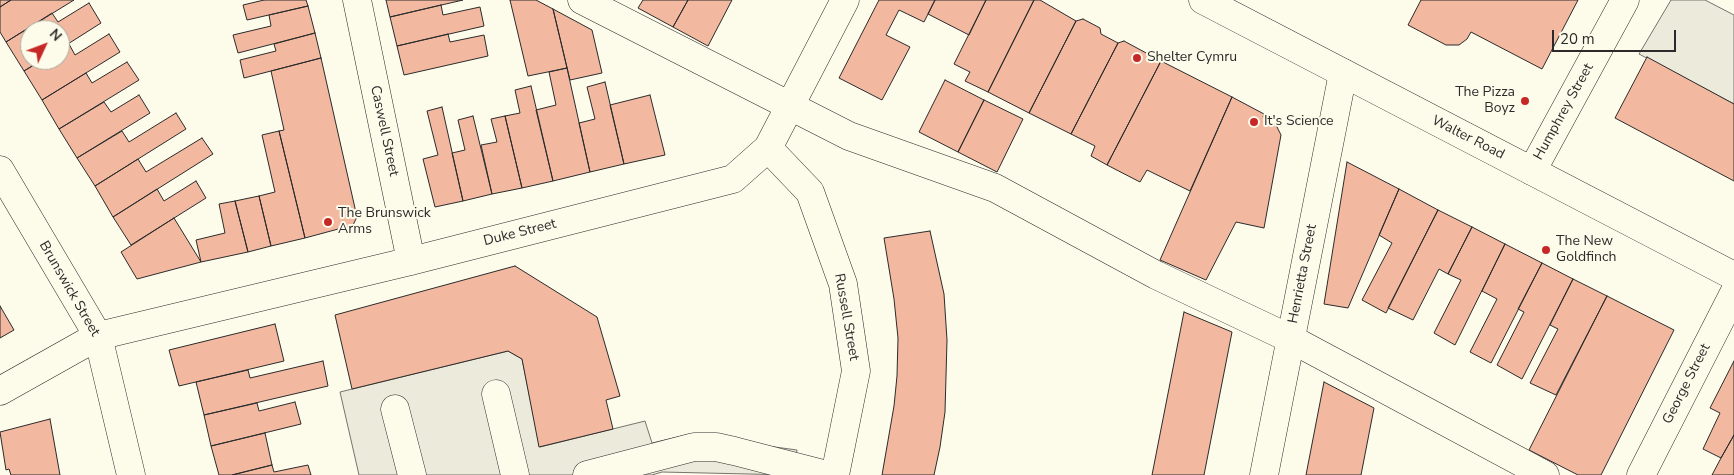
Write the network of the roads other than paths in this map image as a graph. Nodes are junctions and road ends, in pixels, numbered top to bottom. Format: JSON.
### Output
{"nodes":[{"id":1,"x":357,"y":0,"type":"edge"},
{"id":2,"x":582,"y":0,"type":"edge"},
{"id":3,"x":845,"y":0,"type":"edge"},
{"id":4,"x":1202,"y":0,"type":"edge"},
{"id":5,"x":1625,"y":0,"type":"edge"},
{"id":6,"x":1342,"y":73,"type":"junction"},
{"id":7,"x":790,"y":106,"type":"junction"},
{"id":8,"x":768,"y":148,"type":"junction"},
{"id":9,"x":0,"y":170,"type":"edge"},
{"id":10,"x":1532,"y":171,"type":"junction"},
{"id":11,"x":410,"y":261,"type":"junction"},
{"id":12,"x":1734,"y":276,"type":"edge"},
{"id":13,"x":1734,"y":293,"type":"edge"},
{"id":14,"x":98,"y":336,"type":"junction"},
{"id":15,"x":1290,"y":339,"type":"junction"},
{"id":16,"x":0,"y":390,"type":"edge"},
{"id":17,"x":496,"y":394,"type":"dead end"},
{"id":18,"x":395,"y":409,"type":"dead end"},
{"id":19,"x":131,"y":475,"type":"edge"},
{"id":20,"x":412,"y":475,"type":"edge"},
{"id":21,"x":514,"y":475,"type":"edge"},
{"id":22,"x":587,"y":475,"type":"edge"},
{"id":23,"x":827,"y":475,"type":"edge"},
{"id":24,"x":835,"y":475,"type":"edge"},
{"id":25,"x":1264,"y":475,"type":"edge"},
{"id":26,"x":1545,"y":475,"type":"edge"},
{"id":27,"x":1641,"y":475,"type":"edge"}],
"edges":[{"from":1,"to":11,"type":"street","name":"Caswell Street"},
{"from":2,"to":7,"type":"street"},
{"from":3,"to":7,"type":"street","name":"Duke Street"},
{"from":4,"to":6,"type":"street","name":"Walter Road"},
{"from":5,"to":10,"type":"street","name":"Humphrey Street"},
{"from":6,"to":10,"type":"street","name":"Walter Road"},
{"from":6,"to":15,"type":"street","name":"Henrietta Street"},
{"from":7,"to":8,"type":"street","name":"Duke Street"},
{"from":7,"to":15,"type":"street"},
{"from":8,"to":11,"type":"street","name":"Duke Street"},
{"from":8,"to":24,"type":"street","name":"Russell Street"},
{"from":9,"to":14,"type":"street","name":"Brunswick Street"},
{"from":10,"to":12,"type":"street","name":"Walter Road"},
{"from":11,"to":14,"type":"street","name":"Duke Street"},
{"from":13,"to":27,"type":"street","name":"George Street"},
{"from":14,"to":16,"type":"street","name":"Duke Street"},
{"from":14,"to":19,"type":"street","name":"Brunswick Street"},
{"from":15,"to":25,"type":"street","name":"Henrietta Street"},
{"from":15,"to":26,"type":"street"},
{"from":17,"to":21,"type":"street"},
{"from":18,"to":20,"type":"street"},
{"from":22,"to":23,"type":"street"}]}
